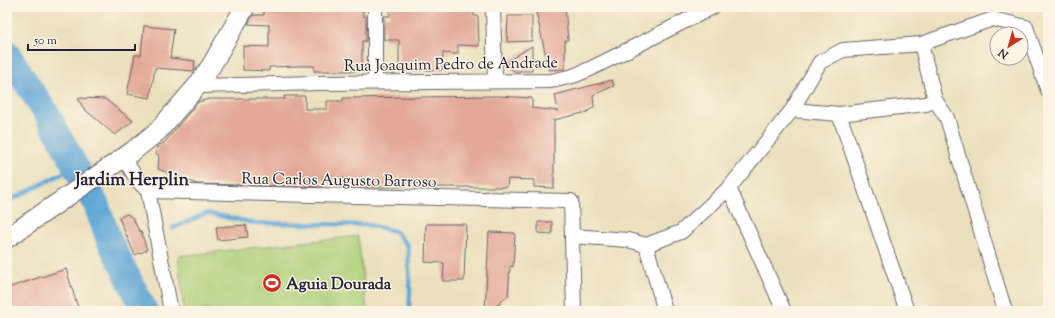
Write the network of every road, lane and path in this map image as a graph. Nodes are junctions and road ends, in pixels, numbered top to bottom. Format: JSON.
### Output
{"nodes":[{"id":1,"x":245,"y":7,"type":"edge"},
{"id":2,"x":375,"y":7,"type":"edge"},
{"id":3,"x":493,"y":7,"type":"edge"},
{"id":4,"x":713,"y":7,"type":"edge"},
{"id":5,"x":921,"y":44,"type":"junction"},
{"id":6,"x":495,"y":81,"type":"junction"},
{"id":7,"x":375,"y":82,"type":"junction"},
{"id":8,"x":197,"y":86,"type":"junction"},
{"id":9,"x":1048,"y":91,"type":"edge"},
{"id":10,"x":935,"y":100,"type":"junction"},
{"id":11,"x":792,"y":110,"type":"junction"},
{"id":12,"x":839,"y":114,"type":"junction"},
{"id":13,"x":123,"y":157,"type":"junction"},
{"id":14,"x":729,"y":188,"type":"junction"},
{"id":15,"x":148,"y":191,"type":"junction"},
{"id":16,"x":572,"y":236,"type":"junction"},
{"id":17,"x":7,"y":238,"type":"edge"},
{"id":18,"x":646,"y":245,"type":"junction"},
{"id":19,"x":171,"y":311,"type":"edge"},
{"id":20,"x":574,"y":311,"type":"edge"},
{"id":21,"x":665,"y":311,"type":"edge"},
{"id":22,"x":784,"y":311,"type":"edge"},
{"id":23,"x":907,"y":311,"type":"edge"},
{"id":24,"x":1005,"y":311,"type":"edge"}],
"edges":[{"from":1,"to":8,"type":"main road"},
{"from":2,"to":7,"type":"street"},
{"from":3,"to":6,"type":"street"},
{"from":4,"to":6,"type":"street","name":"Rua Joaquim Pedro de Andrade"},
{"from":5,"to":9,"type":"street"},
{"from":5,"to":10,"type":"street"},
{"from":5,"to":11,"type":"street"},
{"from":6,"to":7,"type":"street","name":"Rua Joaquim Pedro de Andrade"},
{"from":7,"to":8,"type":"street","name":"Rua Joaquim Pedro de Andrade"},
{"from":8,"to":13,"type":"main road"},
{"from":10,"to":12,"type":"street"},
{"from":10,"to":24,"type":"street"},
{"from":11,"to":12,"type":"street"},
{"from":11,"to":14,"type":"street"},
{"from":12,"to":23,"type":"street"},
{"from":13,"to":15,"type":"street"},
{"from":13,"to":17,"type":"main road"},
{"from":14,"to":18,"type":"street"},
{"from":14,"to":22,"type":"street"},
{"from":15,"to":16,"type":"street","name":"Rua Carlos Augusto Barroso"},
{"from":15,"to":19,"type":"street"},
{"from":16,"to":18,"type":"street"},
{"from":16,"to":20,"type":"street"},
{"from":18,"to":21,"type":"street"}]}
